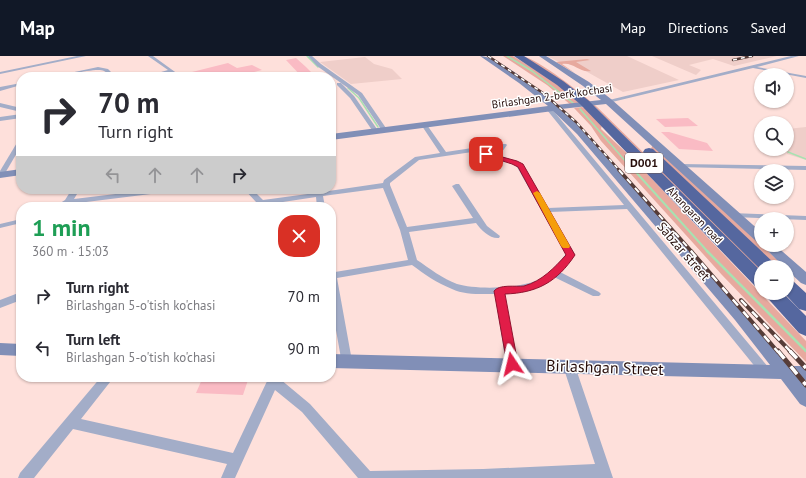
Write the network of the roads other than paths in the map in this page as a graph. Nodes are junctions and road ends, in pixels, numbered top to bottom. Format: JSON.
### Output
{"nodes":[{"id":1,"x":84,"y":56,"type":"edge"},
{"id":2,"x":150,"y":56,"type":"edge"},
{"id":3,"x":310,"y":56,"type":"edge"},
{"id":4,"x":483,"y":56,"type":"edge"},
{"id":5,"x":518,"y":56,"type":"edge"},
{"id":6,"x":529,"y":56,"type":"edge"},
{"id":7,"x":542,"y":56,"type":"edge"},
{"id":8,"x":797,"y":56,"type":"edge"},
{"id":9,"x":304,"y":57,"type":"edge"},
{"id":10,"x":750,"y":67,"type":"junction"},
{"id":11,"x":22,"y":68,"type":"junction"},
{"id":12,"x":171,"y":71,"type":"joint"},
{"id":13,"x":24,"y":72,"type":"edge"},
{"id":14,"x":78,"y":72,"type":"edge"},
{"id":15,"x":108,"y":72,"type":"edge"},
{"id":16,"x":167,"y":72,"type":"edge"},
{"id":17,"x":323,"y":72,"type":"edge"},
{"id":18,"x":328,"y":72,"type":"edge"},
{"id":19,"x":0,"y":73,"type":"edge"},
{"id":20,"x":806,"y":77,"type":"edge"},
{"id":21,"x":336,"y":79,"type":"edge"},
{"id":22,"x":336,"y":82,"type":"edge"},
{"id":23,"x":16,"y":85,"type":"edge"},
{"id":24,"x":0,"y":89,"type":"edge"},
{"id":25,"x":355,"y":94,"type":"junction"},
{"id":26,"x":598,"y":103,"type":"junction"},
{"id":27,"x":0,"y":105,"type":"edge"},
{"id":28,"x":16,"y":109,"type":"edge"},
{"id":29,"x":552,"y":109,"type":"junction"},
{"id":30,"x":16,"y":117,"type":"edge"},
{"id":31,"x":0,"y":119,"type":"edge"},
{"id":32,"x":425,"y":126,"type":"junction"},
{"id":33,"x":381,"y":131,"type":"junction"},
{"id":34,"x":336,"y":136,"type":"edge"},
{"id":35,"x":650,"y":138,"type":"junction"},
{"id":36,"x":504,"y":146,"type":"dead end"},
{"id":37,"x":16,"y":149,"type":"edge"},
{"id":38,"x":590,"y":150,"type":"junction"},
{"id":39,"x":647,"y":150,"type":"junction"},
{"id":40,"x":444,"y":154,"type":"junction"},
{"id":41,"x":495,"y":156,"type":"junction"},
{"id":42,"x":680,"y":166,"type":"junction"},
{"id":43,"x":806,"y":168,"type":"edge"},
{"id":44,"x":16,"y":173,"type":"edge"},
{"id":45,"x":0,"y":175,"type":"edge"},
{"id":46,"x":386,"y":185,"type":"junction"},
{"id":47,"x":456,"y":186,"type":"dead end"},
{"id":48,"x":336,"y":190,"type":"edge"},
{"id":49,"x":73,"y":194,"type":"edge"},
{"id":50,"x":134,"y":194,"type":"edge"},
{"id":51,"x":253,"y":194,"type":"edge"},
{"id":52,"x":308,"y":194,"type":"edge"},
{"id":53,"x":68,"y":202,"type":"joint"},
{"id":54,"x":260,"y":202,"type":"edge"},
{"id":55,"x":266,"y":202,"type":"edge"},
{"id":56,"x":630,"y":207,"type":"junction"},
{"id":57,"x":546,"y":210,"type":"junction"},
{"id":58,"x":735,"y":215,"type":"junction"},
{"id":59,"x":806,"y":218,"type":"edge"},
{"id":60,"x":478,"y":220,"type":"junction"},
{"id":61,"x":16,"y":222,"type":"edge"},
{"id":62,"x":0,"y":226,"type":"edge"},
{"id":63,"x":404,"y":230,"type":"junction"},
{"id":64,"x":754,"y":233,"type":"edge"},
{"id":65,"x":496,"y":236,"type":"dead end"},
{"id":66,"x":776,"y":252,"type":"edge"},
{"id":67,"x":761,"y":260,"type":"edge"},
{"id":68,"x":414,"y":262,"type":"junction"},
{"id":69,"x":336,"y":273,"type":"edge"},
{"id":70,"x":554,"y":273,"type":"junction"},
{"id":71,"x":754,"y":274,"type":"edge"},
{"id":72,"x":806,"y":280,"type":"edge"},
{"id":73,"x":499,"y":291,"type":"junction"},
{"id":74,"x":794,"y":292,"type":"edge"},
{"id":75,"x":596,"y":294,"type":"dead end"},
{"id":76,"x":16,"y":298,"type":"edge"},
{"id":77,"x":779,"y":300,"type":"edge"},
{"id":78,"x":0,"y":304,"type":"edge"},
{"id":79,"x":806,"y":304,"type":"edge"},
{"id":80,"x":336,"y":328,"type":"edge"},
{"id":81,"x":806,"y":328,"type":"edge"},
{"id":82,"x":0,"y":349,"type":"edge"},
{"id":83,"x":16,"y":350,"type":"edge"},
{"id":84,"x":339,"y":361,"type":"edge"},
{"id":85,"x":512,"y":364,"type":"junction"},
{"id":86,"x":570,"y":366,"type":"junction"},
{"id":87,"x":765,"y":371,"type":"junction"},
{"id":88,"x":785,"y":372,"type":"junction"},
{"id":89,"x":806,"y":373,"type":"edge"},
{"id":90,"x":104,"y":382,"type":"edge"},
{"id":91,"x":273,"y":382,"type":"edge"},
{"id":92,"x":277,"y":382,"type":"edge"},
{"id":93,"x":806,"y":399,"type":"edge"},
{"id":94,"x":72,"y":422,"type":"junction"},
{"id":95,"x":236,"y":460,"type":"junction"},
{"id":96,"x":605,"y":474,"type":"edge"},
{"id":97,"x":483,"y":477,"type":"edge"},
{"id":98,"x":25,"y":478,"type":"edge"},
{"id":99,"x":228,"y":478,"type":"edge"},
{"id":100,"x":367,"y":478,"type":"edge"}],
"edges":[{"from":1,"to":11,"type":"street"},
{"from":2,"to":12,"type":"street"},
{"from":3,"to":18,"type":"street"},
{"from":4,"to":29,"type":"street","name":"Sabzar street"},
{"from":5,"to":26,"type":"highway","name":"Ahangaran road","number":"D001"},
{"from":6,"to":26,"type":"highway","name":"Ahangaran road","number":"D001"},
{"from":7,"to":26,"type":"street","name":"Ahangaran road"},
{"from":8,"to":10,"type":"street","name":"Birlashgan 2-berk ko'chasi"},
{"from":9,"to":17,"type":"street"},
{"from":10,"to":20,"type":"street"},
{"from":10,"to":26,"type":"street","name":"Birlashgan 2-berk ko'chasi"},
{"from":11,"to":13,"type":"street"},
{"from":11,"to":19,"type":"street"},
{"from":12,"to":16,"type":"street"},
{"from":14,"to":15,"type":"street"},
{"from":21,"to":25,"type":"street"},
{"from":22,"to":25,"type":"street"},
{"from":23,"to":24,"type":"street"},
{"from":25,"to":33,"type":"street"},
{"from":25,"to":33,"type":"street"},
{"from":26,"to":29,"type":"street","name":"Birlashgan 2-berk ko'chasi"},
{"from":26,"to":35,"type":"street","name":"Ahangaran road"},
{"from":26,"to":39,"type":"highway","name":"Ahangaran road","number":"D001"},
{"from":26,"to":71,"type":"highway","name":"Ahangaran road","number":"D001"},
{"from":27,"to":28,"type":"street"},
{"from":29,"to":32,"type":"street","name":"Birlashgan 2-berk ko'chasi"},
{"from":29,"to":38,"type":"street","name":"Sabzar street"},
{"from":30,"to":31,"type":"street"},
{"from":32,"to":33,"type":"street","name":"Birlashgan 2-berk ko'chasi"},
{"from":32,"to":40,"type":"street"},
{"from":33,"to":34,"type":"street","name":"Birlashgan 2-berk ko'chasi"},
{"from":35,"to":39,"type":"highway"},
{"from":35,"to":42,"type":"street","name":"Ahangaran road"},
{"from":36,"to":41,"type":"street"},
{"from":37,"to":45,"type":"street"},
{"from":38,"to":56,"type":"street"},
{"from":38,"to":88,"type":"street","name":"Sabzar street"},
{"from":39,"to":67,"type":"highway","name":"Ahangaran road","number":"D001"},
{"from":40,"to":41,"type":"street"},
{"from":40,"to":46,"type":"street"},
{"from":41,"to":57,"type":"street"},
{"from":42,"to":43,"type":"street"},
{"from":42,"to":58,"type":"street","name":"Ahangaran road"},
{"from":44,"to":45,"type":"street"},
{"from":46,"to":48,"type":"street"},
{"from":46,"to":63,"type":"street"},
{"from":47,"to":60,"type":"street"},
{"from":49,"to":53,"type":"street"},
{"from":50,"to":53,"type":"street"},
{"from":51,"to":54,"type":"street"},
{"from":52,"to":55,"type":"street"},
{"from":56,"to":57,"type":"street"},
{"from":56,"to":87,"type":"street"},
{"from":57,"to":70,"type":"street"},
{"from":58,"to":59,"type":"street"},
{"from":58,"to":64,"type":"street","name":"Ahangaran road"},
{"from":60,"to":63,"type":"street"},
{"from":60,"to":65,"type":"street"},
{"from":61,"to":62,"type":"street"},
{"from":63,"to":68,"type":"street"},
{"from":66,"to":72,"type":"street"},
{"from":68,"to":69,"type":"street"},
{"from":68,"to":73,"type":"street"},
{"from":70,"to":73,"type":"street"},
{"from":70,"to":75,"type":"street"},
{"from":73,"to":85,"type":"street"},
{"from":74,"to":79,"type":"highway"},
{"from":76,"to":78,"type":"street"},
{"from":77,"to":81,"type":"highway"},
{"from":80,"to":84,"type":"street"},
{"from":82,"to":83,"type":"street"},
{"from":84,"to":85,"type":"street","name":"Birlashgan Street"},
{"from":85,"to":86,"type":"street","name":"Birlashgan Street"},
{"from":86,"to":87,"type":"street","name":"Birlashgan Street"},
{"from":86,"to":96,"type":"street"},
{"from":87,"to":88,"type":"street","name":"Birlashgan Street"},
{"from":88,"to":89,"type":"street","name":"Birlashgan Street"},
{"from":88,"to":93,"type":"street","name":"Sabzar street"},
{"from":90,"to":94,"type":"street"},
{"from":91,"to":95,"type":"street"},
{"from":92,"to":100,"type":"street"},
{"from":94,"to":95,"type":"street"},
{"from":94,"to":98,"type":"street"},
{"from":95,"to":99,"type":"street"},
{"from":96,"to":97,"type":"street"},
{"from":97,"to":100,"type":"street"}]}
